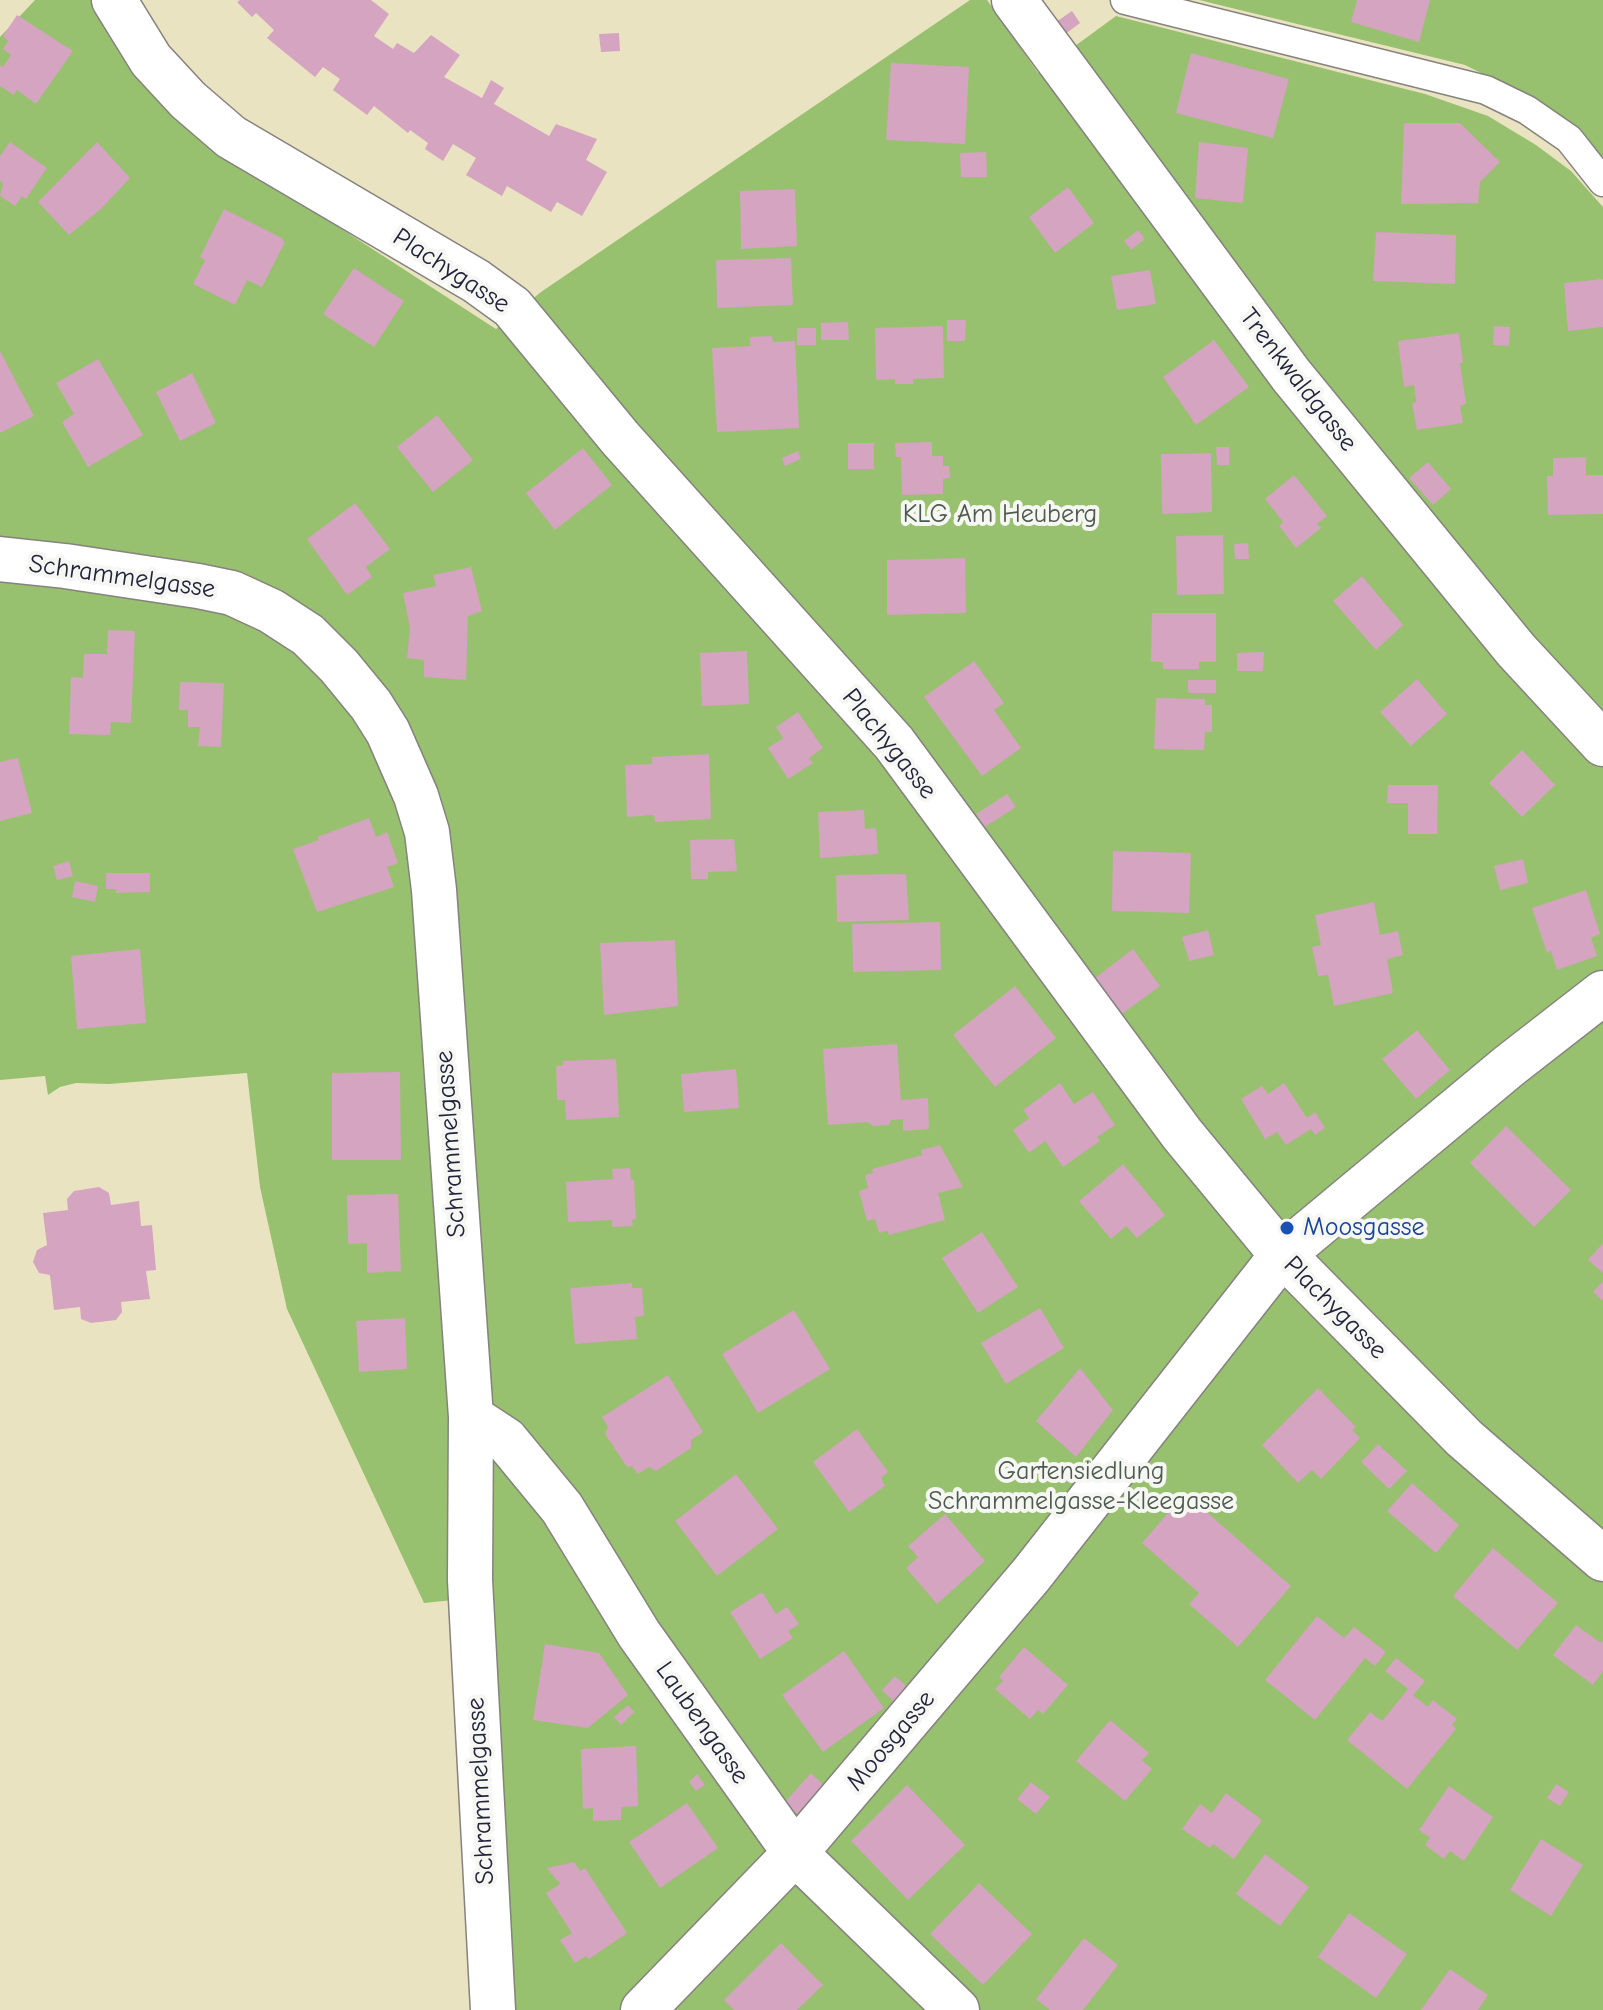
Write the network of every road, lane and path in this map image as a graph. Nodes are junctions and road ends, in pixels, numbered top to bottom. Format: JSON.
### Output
{"nodes":[{"id":1,"x":114,"y":0,"type":"edge"},
{"id":2,"x":1014,"y":0,"type":"edge"},
{"id":3,"x":1125,"y":0,"type":"edge"},
{"id":4,"x":1603,"y":182,"type":"edge"},
{"id":5,"x":0,"y":559,"type":"edge"},
{"id":6,"x":1603,"y":744,"type":"edge"},
{"id":7,"x":1603,"y":993,"type":"edge"},
{"id":8,"x":1282,"y":1255,"type":"junction"},
{"id":9,"x":471,"y":1417,"type":"junction"},
{"id":10,"x":1603,"y":1559,"type":"edge"},
{"id":11,"x":795,"y":1853,"type":"junction"},
{"id":12,"x":493,"y":2010,"type":"edge"},
{"id":13,"x":643,"y":2010,"type":"edge"},
{"id":14,"x":957,"y":2010,"type":"edge"}],
"edges":[{"from":1,"to":8,"type":"street","name":"Plachygasse"},
{"from":2,"to":6,"type":"street","name":"Trenkwaldgasse"},
{"from":3,"to":4,"type":"lane"},
{"from":5,"to":9,"type":"street","name":"Schrammelgasse"},
{"from":7,"to":8,"type":"street","name":"Moosgasse"},
{"from":8,"to":10,"type":"street","name":"Plachygasse"},
{"from":8,"to":11,"type":"street","name":"Moosgasse"},
{"from":9,"to":11,"type":"street","name":"Laubengasse"},
{"from":9,"to":12,"type":"street","name":"Schrammelgasse"},
{"from":11,"to":13,"type":"street","name":"Moosgasse"},
{"from":11,"to":14,"type":"street","name":"Laubengasse"}]}
